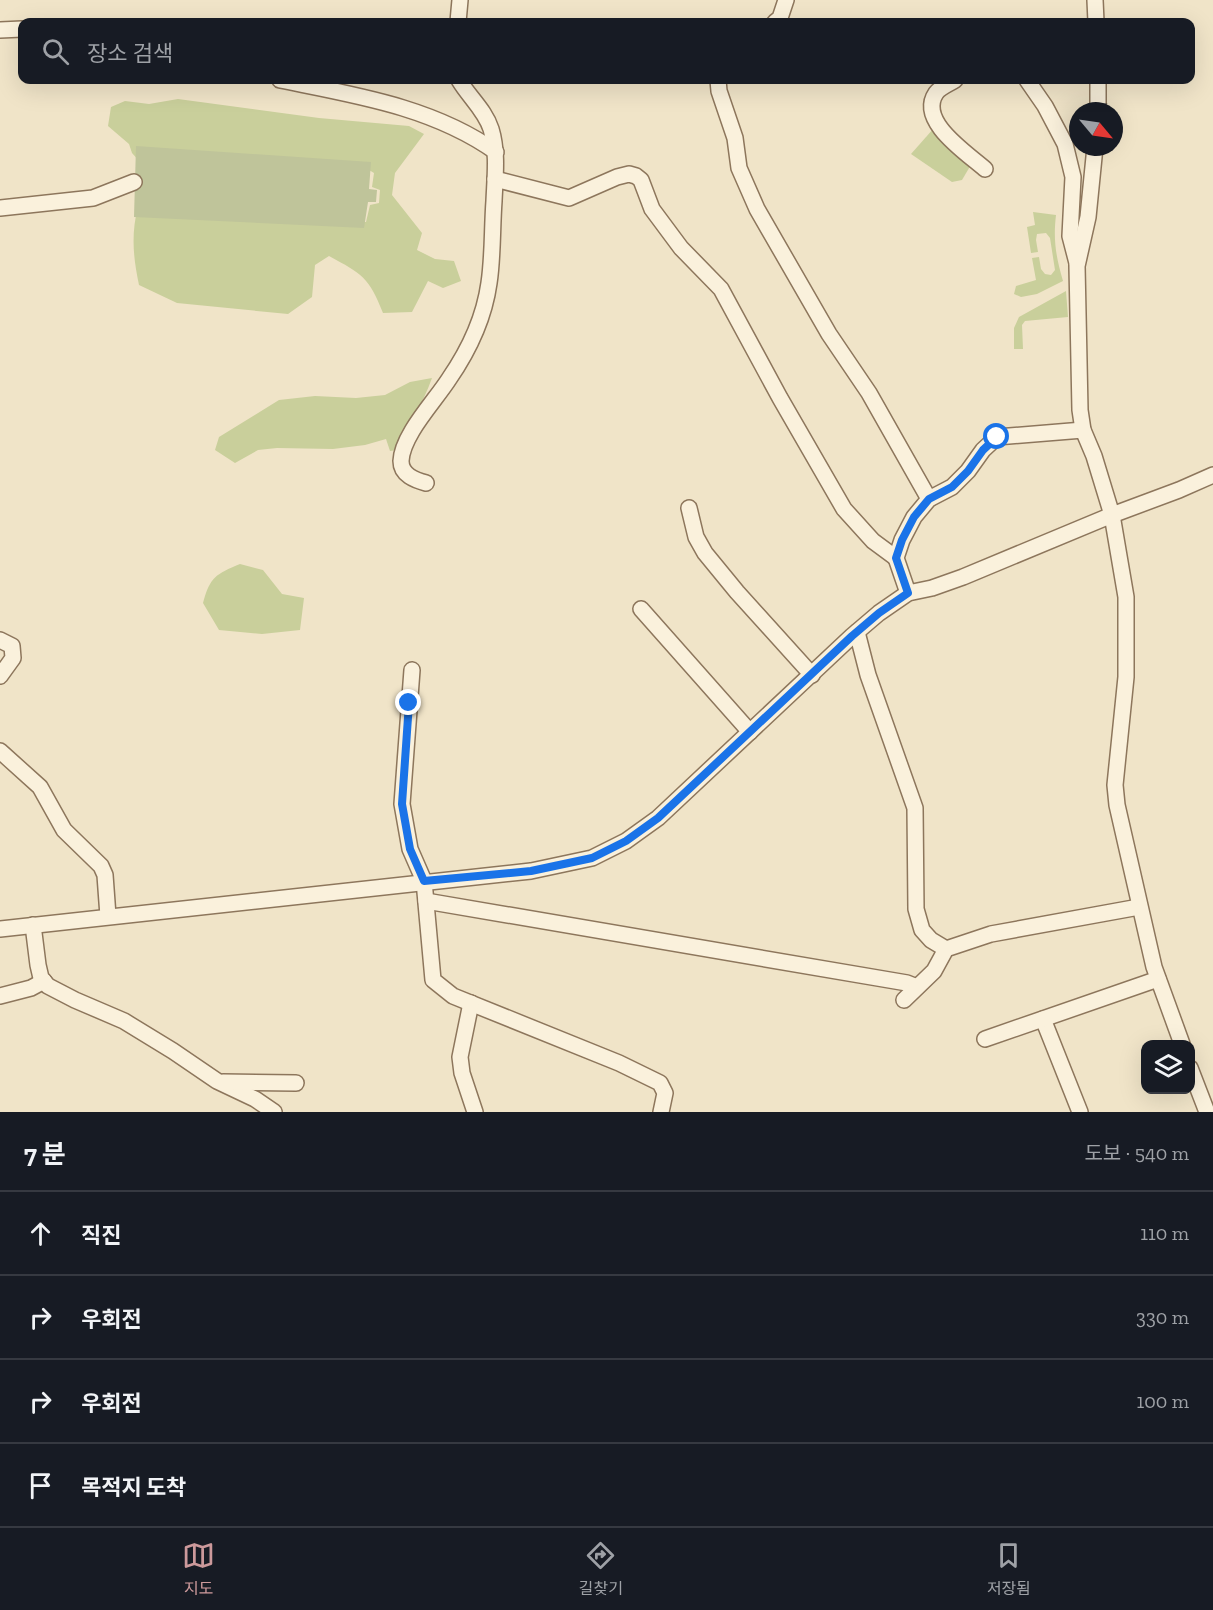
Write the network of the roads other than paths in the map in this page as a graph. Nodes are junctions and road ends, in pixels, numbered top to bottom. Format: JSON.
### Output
{"nodes":[{"id":1,"x":460,"y":0,"type":"edge"},
{"id":2,"x":786,"y":0,"type":"edge"},
{"id":3,"x":1095,"y":0,"type":"edge"},
{"id":4,"x":458,"y":18,"type":"edge"},
{"id":5,"x":780,"y":18,"type":"edge"},
{"id":6,"x":1096,"y":18,"type":"edge"},
{"id":7,"x":18,"y":29,"type":"edge"},
{"id":8,"x":0,"y":30,"type":"edge"},
{"id":9,"x":297,"y":84,"type":"edge"},
{"id":10,"x":462,"y":84,"type":"edge"},
{"id":11,"x":718,"y":84,"type":"edge"},
{"id":12,"x":949,"y":84,"type":"edge"},
{"id":13,"x":1030,"y":84,"type":"edge"},
{"id":14,"x":1098,"y":84,"type":"edge"},
{"id":15,"x":1098,"y":102,"type":"edge"},
{"id":16,"x":496,"y":152,"type":"junction"},
{"id":17,"x":1094,"y":156,"type":"edge"},
{"id":18,"x":985,"y":169,"type":"dead end"},
{"id":19,"x":495,"y":179,"type":"junction"},
{"id":20,"x":134,"y":182,"type":"dead end"},
{"id":21,"x":0,"y":208,"type":"edge"},
{"id":22,"x":1077,"y":266,"type":"junction"},
{"id":23,"x":1083,"y":430,"type":"junction"},
{"id":24,"x":1213,"y":475,"type":"edge"},
{"id":25,"x":426,"y":483,"type":"dead end"},
{"id":26,"x":929,"y":499,"type":"junction"},
{"id":27,"x":689,"y":508,"type":"dead end"},
{"id":28,"x":1112,"y":515,"type":"junction"},
{"id":29,"x":896,"y":558,"type":"junction"},
{"id":30,"x":908,"y":593,"type":"junction"},
{"id":31,"x":641,"y":609,"type":"dead end"},
{"id":32,"x":857,"y":632,"type":"junction"},
{"id":33,"x":0,"y":640,"type":"edge"},
{"id":34,"x":412,"y":670,"type":"dead end"},
{"id":35,"x":812,"y":675,"type":"junction"},
{"id":36,"x":0,"y":676,"type":"edge"},
{"id":37,"x":750,"y":732,"type":"junction"},
{"id":38,"x":0,"y":751,"type":"edge"},
{"id":39,"x":424,"y":881,"type":"junction"},
{"id":40,"x":426,"y":901,"type":"junction"},
{"id":41,"x":1139,"y":907,"type":"junction"},
{"id":42,"x":108,"y":916,"type":"junction"},
{"id":43,"x":33,"y":925,"type":"junction"},
{"id":44,"x":0,"y":929,"type":"edge"},
{"id":45,"x":946,"y":949,"type":"junction"},
{"id":46,"x":1158,"y":979,"type":"junction"},
{"id":47,"x":44,"y":981,"type":"junction"},
{"id":48,"x":917,"y":987,"type":"junction"},
{"id":49,"x":0,"y":996,"type":"edge"},
{"id":50,"x":904,"y":1000,"type":"dead end"},
{"id":51,"x":471,"y":1003,"type":"junction"},
{"id":52,"x":1043,"y":1019,"type":"junction"},
{"id":53,"x":985,"y":1039,"type":"dead end"},
{"id":54,"x":1181,"y":1040,"type":"edge"},
{"id":55,"x":1195,"y":1080,"type":"edge"},
{"id":56,"x":217,"y":1081,"type":"junction"},
{"id":57,"x":296,"y":1083,"type":"dead end"},
{"id":58,"x":274,"y":1112,"type":"edge"},
{"id":59,"x":474,"y":1112,"type":"edge"},
{"id":60,"x":661,"y":1112,"type":"edge"},
{"id":61,"x":1080,"y":1112,"type":"edge"},
{"id":62,"x":1206,"y":1112,"type":"edge"}],
"edges":[{"from":1,"to":4,"type":"street"},
{"from":2,"to":5,"type":"street"},
{"from":3,"to":6,"type":"street"},
{"from":7,"to":8,"type":"street"},
{"from":9,"to":16,"type":"street"},
{"from":10,"to":16,"type":"street"},
{"from":11,"to":26,"type":"street"},
{"from":12,"to":18,"type":"street"},
{"from":13,"to":22,"type":"street"},
{"from":14,"to":15,"type":"street"},
{"from":16,"to":19,"type":"street"},
{"from":17,"to":22,"type":"street"},
{"from":19,"to":25,"type":"street"},
{"from":19,"to":29,"type":"street"},
{"from":20,"to":21,"type":"street"},
{"from":22,"to":23,"type":"street"},
{"from":23,"to":26,"type":"street"},
{"from":23,"to":28,"type":"street"},
{"from":24,"to":28,"type":"street"},
{"from":26,"to":29,"type":"street"},
{"from":27,"to":35,"type":"street"},
{"from":28,"to":30,"type":"street"},
{"from":28,"to":41,"type":"street"},
{"from":29,"to":30,"type":"street"},
{"from":30,"to":32,"type":"street"},
{"from":31,"to":37,"type":"street"},
{"from":32,"to":35,"type":"street"},
{"from":32,"to":45,"type":"street"},
{"from":33,"to":36,"type":"street"},
{"from":34,"to":39,"type":"street"},
{"from":35,"to":37,"type":"street"},
{"from":37,"to":39,"type":"street"},
{"from":38,"to":42,"type":"street"},
{"from":39,"to":40,"type":"street"},
{"from":39,"to":42,"type":"street"},
{"from":40,"to":48,"type":"street"},
{"from":40,"to":51,"type":"street"},
{"from":41,"to":45,"type":"street"},
{"from":41,"to":46,"type":"street"},
{"from":42,"to":43,"type":"street"},
{"from":43,"to":44,"type":"street"},
{"from":43,"to":47,"type":"street"},
{"from":45,"to":48,"type":"street"},
{"from":46,"to":52,"type":"street"},
{"from":46,"to":54,"type":"street"},
{"from":47,"to":49,"type":"street"},
{"from":47,"to":56,"type":"street"},
{"from":48,"to":50,"type":"street"},
{"from":51,"to":59,"type":"street"},
{"from":51,"to":60,"type":"street"},
{"from":52,"to":53,"type":"street"},
{"from":52,"to":61,"type":"street"},
{"from":55,"to":62,"type":"street"},
{"from":56,"to":57,"type":"street"},
{"from":56,"to":58,"type":"street"}]}
